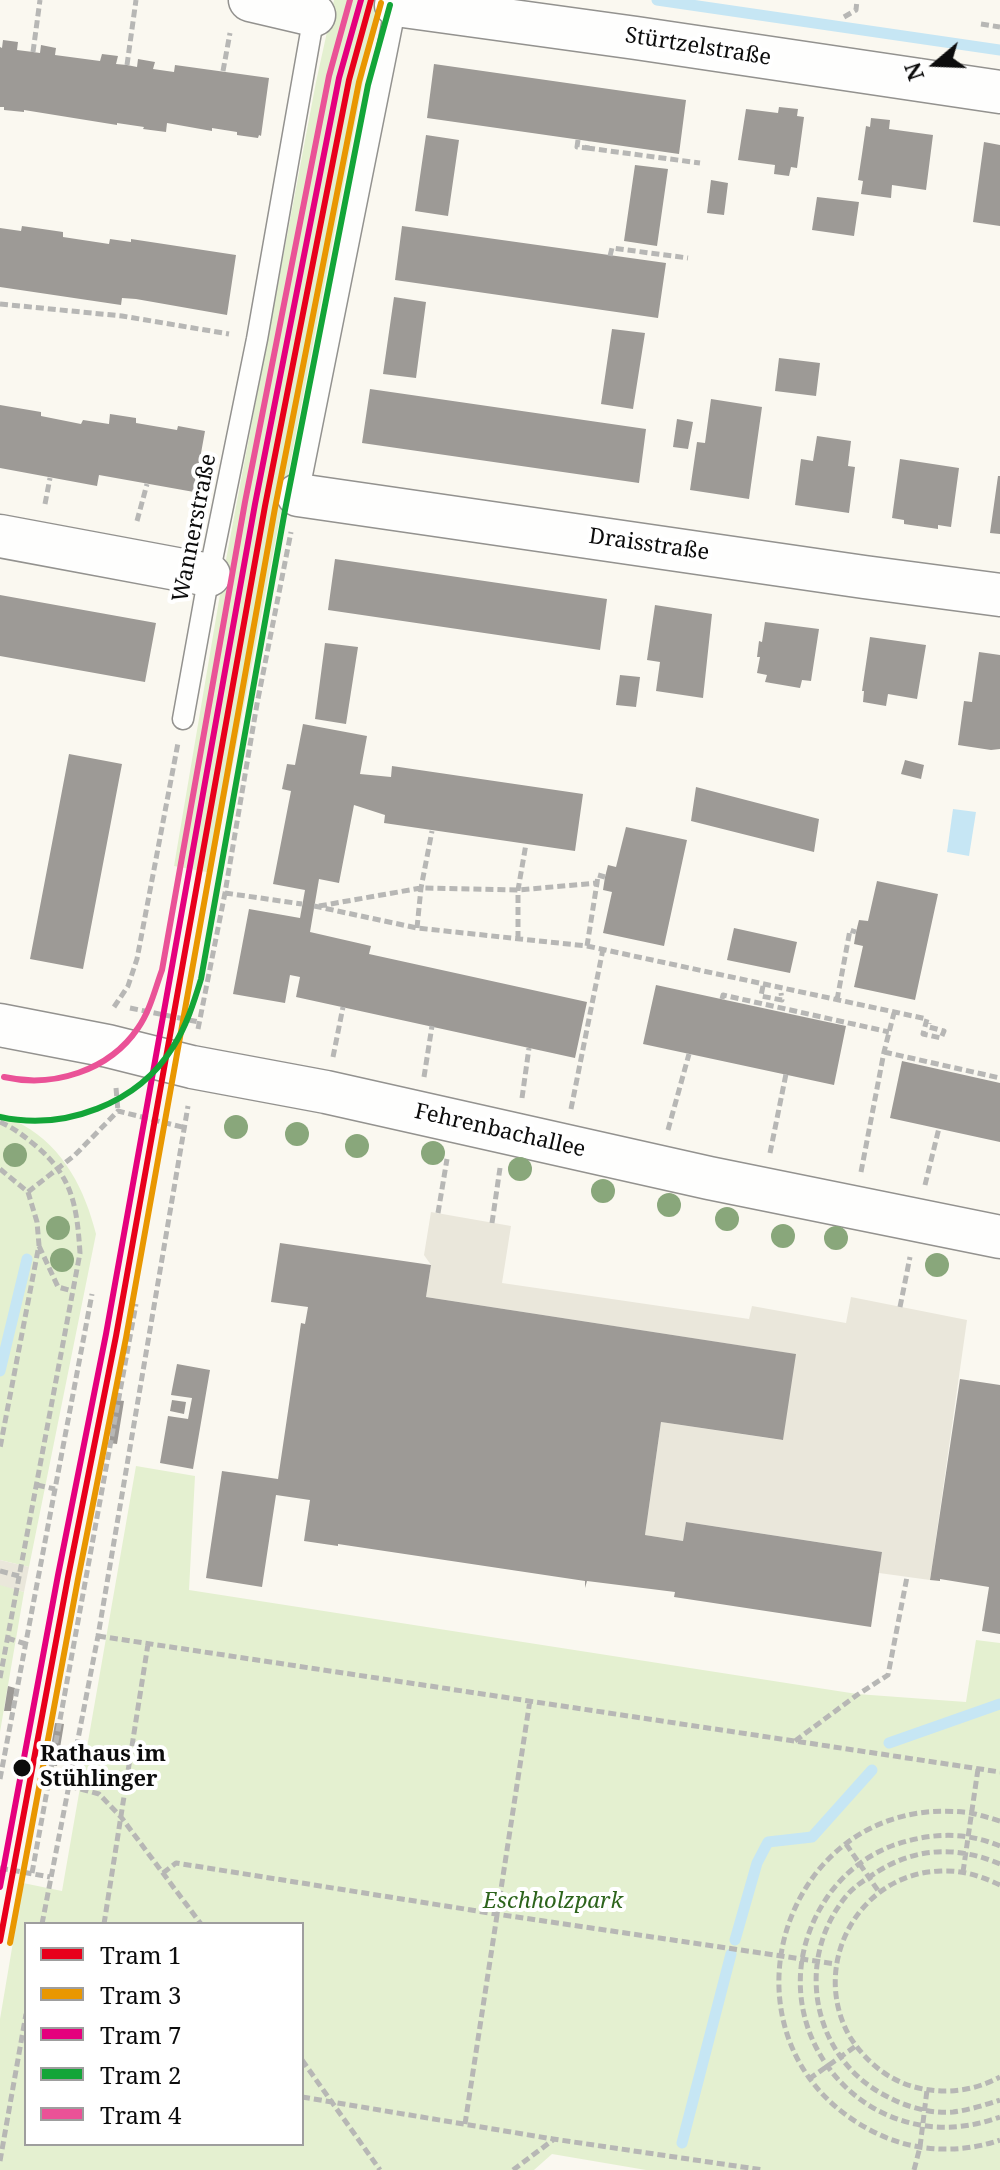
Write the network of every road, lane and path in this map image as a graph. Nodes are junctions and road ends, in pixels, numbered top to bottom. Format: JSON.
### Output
{"nodes":[{"id":1,"x":40,"y":0,"type":"edge"},
{"id":2,"x":136,"y":0,"type":"edge"},
{"id":3,"x":250,"y":0,"type":"edge"},
{"id":4,"x":857,"y":0,"type":"edge"},
{"id":5,"x":396,"y":5,"type":"joint"},
{"id":6,"x":314,"y":15,"type":"joint"},
{"id":7,"x":844,"y":17,"type":"dead end"},
{"id":8,"x":981,"y":24,"type":"dead end"},
{"id":9,"x":1000,"y":27,"type":"edge"},
{"id":10,"x":33,"y":52,"type":"dead end"},
{"id":11,"x":127,"y":65,"type":"dead end"},
{"id":12,"x":1000,"y":92,"type":"edge"},
{"id":13,"x":578,"y":140,"type":"dead end"},
{"id":14,"x":700,"y":163,"type":"dead end"},
{"id":15,"x":610,"y":256,"type":"dead end"},
{"id":16,"x":688,"y":258,"type":"dead end"},
{"id":17,"x":0,"y":304,"type":"edge"},
{"id":18,"x":257,"y":339,"type":"junction"},
{"id":19,"x":298,"y":495,"type":"junction"},
{"id":20,"x":0,"y":536,"type":"edge"},
{"id":21,"x":209,"y":575,"type":"junction"},
{"id":22,"x":1000,"y":595,"type":"edge"},
{"id":23,"x":183,"y":719,"type":"joint"},
{"id":24,"x":432,"y":831,"type":"dead end"},
{"id":25,"x":526,"y":844,"type":"dead end"},
{"id":26,"x":605,"y":877,"type":"dead end"},
{"id":27,"x":597,"y":883,"type":"junction"},
{"id":28,"x":421,"y":888,"type":"junction"},
{"id":29,"x":518,"y":890,"type":"junction"},
{"id":30,"x":225,"y":893,"type":"junction"},
{"id":31,"x":302,"y":904,"type":"dead end"},
{"id":32,"x":417,"y":928,"type":"junction"},
{"id":33,"x":856,"y":932,"type":"dead end"},
{"id":34,"x":518,"y":939,"type":"junction"},
{"id":35,"x":587,"y":946,"type":"junction"},
{"id":36,"x":603,"y":949,"type":"junction"},
{"id":37,"x":763,"y":986,"type":"junction"},
{"id":38,"x":781,"y":993,"type":"dead end"},
{"id":39,"x":722,"y":999,"type":"dead end"},
{"id":40,"x":837,"y":1000,"type":"junction"},
{"id":41,"x":115,"y":1006,"type":"junction"},
{"id":42,"x":343,"y":1007,"type":"dead end"},
{"id":43,"x":894,"y":1013,"type":"junction"},
{"id":44,"x":340,"y":1018,"type":"dead end"},
{"id":45,"x":199,"y":1022,"type":"junction"},
{"id":46,"x":929,"y":1023,"type":"dead end"},
{"id":47,"x":0,"y":1025,"type":"edge"},
{"id":48,"x":432,"y":1026,"type":"dead end"},
{"id":49,"x":889,"y":1032,"type":"junction"},
{"id":50,"x":431,"y":1036,"type":"dead end"},
{"id":51,"x":108,"y":1046,"type":"junction"},
{"id":52,"x":529,"y":1048,"type":"dead end"},
{"id":53,"x":884,"y":1052,"type":"junction"},
{"id":54,"x":689,"y":1054,"type":"dead end"},
{"id":55,"x":528,"y":1056,"type":"dead end"},
{"id":56,"x":192,"y":1067,"type":"junction"},
{"id":57,"x":786,"y":1074,"type":"dead end"},
{"id":58,"x":1000,"y":1078,"type":"edge"},
{"id":59,"x":0,"y":1122,"type":"edge"},
{"id":60,"x":186,"y":1128,"type":"junction"},
{"id":61,"x":939,"y":1128,"type":"dead end"},
{"id":62,"x":563,"y":1145,"type":"junction"},
{"id":63,"x":658,"y":1166,"type":"junction"},
{"id":64,"x":58,"y":1168,"type":"junction"},
{"id":65,"x":0,"y":1169,"type":"edge"},
{"id":66,"x":441,"y":1189,"type":"dead end"},
{"id":67,"x":763,"y":1189,"type":"junction"},
{"id":68,"x":28,"y":1192,"type":"junction"},
{"id":69,"x":495,"y":1199,"type":"dead end"},
{"id":70,"x":854,"y":1208,"type":"junction"},
{"id":71,"x":438,"y":1213,"type":"dead end"},
{"id":72,"x":917,"y":1220,"type":"junction"},
{"id":73,"x":492,"y":1223,"type":"dead end"},
{"id":74,"x":1000,"y":1237,"type":"edge"},
{"id":75,"x":39,"y":1245,"type":"junction"},
{"id":76,"x":72,"y":1291,"type":"junction"},
{"id":77,"x":92,"y":1294,"type":"dead end"},
{"id":78,"x":136,"y":1304,"type":"dead end"},
{"id":79,"x":900,"y":1307,"type":"dead end"},
{"id":80,"x":0,"y":1448,"type":"edge"},
{"id":81,"x":37,"y":1485,"type":"junction"},
{"id":82,"x":55,"y":1489,"type":"junction"},
{"id":83,"x":0,"y":1571,"type":"edge"},
{"id":84,"x":19,"y":1576,"type":"junction"},
{"id":85,"x":907,"y":1577,"type":"dead end"},
{"id":86,"x":98,"y":1636,"type":"junction"},
{"id":87,"x":7,"y":1638,"type":"junction"},
{"id":88,"x":26,"y":1644,"type":"junction"},
{"id":89,"x":148,"y":1644,"type":"junction"},
{"id":90,"x":0,"y":1678,"type":"edge"},
{"id":91,"x":530,"y":1700,"type":"junction"},
{"id":92,"x":794,"y":1741,"type":"junction"},
{"id":93,"x":978,"y":1769,"type":"junction"},
{"id":94,"x":1000,"y":1772,"type":"edge"},
{"id":95,"x":0,"y":1779,"type":"edge"},
{"id":96,"x":69,"y":1786,"type":"junction"},
{"id":97,"x":972,"y":1813,"type":"junction"},
{"id":98,"x":121,"y":1817,"type":"junction"},
{"id":99,"x":1000,"y":1821,"type":"edge"},
{"id":100,"x":969,"y":1836,"type":"junction"},
{"id":101,"x":846,"y":1844,"type":"junction"},
{"id":102,"x":1000,"y":1846,"type":"edge"},
{"id":103,"x":967,"y":1852,"type":"junction"},
{"id":104,"x":859,"y":1863,"type":"junction"},
{"id":105,"x":1000,"y":1864,"type":"edge"},
{"id":106,"x":0,"y":1868,"type":"edge"},
{"id":107,"x":963,"y":1872,"type":"junction"},
{"id":108,"x":32,"y":1873,"type":"junction"},
{"id":109,"x":163,"y":1873,"type":"junction"},
{"id":110,"x":50,"y":1877,"type":"junction"},
{"id":111,"x":869,"y":1877,"type":"junction"},
{"id":112,"x":1000,"y":1885,"type":"edge"},
{"id":113,"x":879,"y":1892,"type":"junction"},
{"id":114,"x":496,"y":1914,"type":"junction"},
{"id":115,"x":42,"y":1922,"type":"edge"},
{"id":116,"x":104,"y":1922,"type":"edge"},
{"id":117,"x":200,"y":1922,"type":"edge"},
{"id":118,"x":779,"y":1956,"type":"junction"},
{"id":119,"x":801,"y":1960,"type":"junction"},
{"id":120,"x":816,"y":1961,"type":"junction"},
{"id":121,"x":836,"y":1964,"type":"junction"},
{"id":122,"x":856,"y":2046,"type":"junction"},
{"id":123,"x":23,"y":2053,"type":"edge"},
{"id":124,"x":841,"y":2058,"type":"junction"},
{"id":125,"x":304,"y":2063,"type":"edge"},
{"id":126,"x":828,"y":2068,"type":"junction"},
{"id":127,"x":1000,"y":2077,"type":"edge"},
{"id":128,"x":809,"y":2079,"type":"junction"},
{"id":129,"x":927,"y":2090,"type":"junction"},
{"id":130,"x":304,"y":2097,"type":"edge"},
{"id":131,"x":1000,"y":2100,"type":"edge"},
{"id":132,"x":333,"y":2102,"type":"junction"},
{"id":133,"x":926,"y":2110,"type":"junction"},
{"id":134,"x":1000,"y":2117,"type":"edge"},
{"id":135,"x":465,"y":2124,"type":"junction"},
{"id":136,"x":923,"y":2126,"type":"junction"},
{"id":137,"x":553,"y":2139,"type":"junction"},
{"id":138,"x":1000,"y":2140,"type":"edge"},
{"id":139,"x":920,"y":2147,"type":"junction"},
{"id":140,"x":0,"y":2161,"type":"edge"},
{"id":141,"x":380,"y":2170,"type":"edge"},
{"id":142,"x":513,"y":2170,"type":"edge"},
{"id":143,"x":763,"y":2170,"type":"edge"},
{"id":144,"x":914,"y":2170,"type":"edge"}],
"edges":[{"from":1,"to":10,"type":"path"},
{"from":2,"to":11,"type":"path"},
{"from":3,"to":6,"type":"street"},
{"from":4,"to":7,"type":"path"},
{"from":5,"to":12,"type":"street","name":"Stürtzelstraße"},
{"from":5,"to":19,"type":"lane"},
{"from":6,"to":18,"type":"lane","name":"Wannerstraße"},
{"from":8,"to":9,"type":"path"},
{"from":13,"to":14,"type":"path"},
{"from":15,"to":16,"type":"path"},
{"from":17,"to":18,"type":"path"},
{"from":18,"to":21,"type":"lane","name":"Wannerstraße"},
{"from":19,"to":22,"type":"street","name":"Draisstraße"},
{"from":19,"to":30,"type":"path"},
{"from":20,"to":21,"type":"street"},
{"from":21,"to":23,"type":"lane","name":"Wannerstraße"},
{"from":23,"to":41,"type":"path"},
{"from":24,"to":28,"type":"path"},
{"from":25,"to":29,"type":"path"},
{"from":26,"to":27,"type":"path"},
{"from":27,"to":29,"type":"path"},
{"from":27,"to":35,"type":"path"},
{"from":28,"to":29,"type":"path"},
{"from":28,"to":32,"type":"path"},
{"from":28,"to":32,"type":"path"},
{"from":29,"to":34,"type":"path"},
{"from":30,"to":31,"type":"path"},
{"from":30,"to":45,"type":"path"},
{"from":32,"to":34,"type":"path"},
{"from":33,"to":40,"type":"path"},
{"from":34,"to":35,"type":"path"},
{"from":35,"to":36,"type":"path"},
{"from":36,"to":37,"type":"path"},
{"from":36,"to":62,"type":"path"},
{"from":37,"to":38,"type":"path"},
{"from":37,"to":40,"type":"path"},
{"from":39,"to":49,"type":"path"},
{"from":40,"to":43,"type":"path"},
{"from":41,"to":45,"type":"path"},
{"from":41,"to":51,"type":"path"},
{"from":42,"to":44,"type":"path"},
{"from":43,"to":46,"type":"path"},
{"from":43,"to":49,"type":"path"},
{"from":45,"to":56,"type":"path"},
{"from":47,"to":51,"type":"street","name":"Fehrenbachallee"},
{"from":48,"to":50,"type":"path"},
{"from":49,"to":53,"type":"path"},
{"from":51,"to":56,"type":"street","name":"Fehrenbachallee"},
{"from":52,"to":55,"type":"path"},
{"from":53,"to":58,"type":"path"},
{"from":53,"to":70,"type":"path"},
{"from":54,"to":63,"type":"path"},
{"from":56,"to":60,"type":"path"},
{"from":56,"to":62,"type":"street","name":"Fehrenbachallee"},
{"from":57,"to":67,"type":"path"},
{"from":59,"to":64,"type":"path"},
{"from":60,"to":64,"type":"path"},
{"from":60,"to":86,"type":"path"},
{"from":61,"to":72,"type":"path"},
{"from":62,"to":63,"type":"street","name":"Fehrenbachallee"},
{"from":63,"to":67,"type":"street","name":"Fehrenbachallee"},
{"from":64,"to":68,"type":"path"},
{"from":64,"to":76,"type":"path"},
{"from":65,"to":68,"type":"path"},
{"from":66,"to":71,"type":"path"},
{"from":67,"to":70,"type":"street","name":"Fehrenbachallee"},
{"from":68,"to":75,"type":"path"},
{"from":69,"to":73,"type":"path"},
{"from":70,"to":72,"type":"street","name":"Fehrenbachallee"},
{"from":72,"to":74,"type":"street","name":"Fehrenbachallee"},
{"from":72,"to":79,"type":"path"},
{"from":75,"to":76,"type":"path"},
{"from":75,"to":80,"type":"path"},
{"from":76,"to":81,"type":"path"},
{"from":77,"to":82,"type":"path"},
{"from":78,"to":108,"type":"path"},
{"from":81,"to":82,"type":"path"},
{"from":81,"to":84,"type":"path"},
{"from":82,"to":88,"type":"path"},
{"from":83,"to":84,"type":"path"},
{"from":84,"to":87,"type":"path"},
{"from":85,"to":92,"type":"path"},
{"from":86,"to":89,"type":"path"},
{"from":86,"to":96,"type":"path"},
{"from":87,"to":88,"type":"path"},
{"from":87,"to":90,"type":"path"},
{"from":88,"to":95,"type":"path"},
{"from":89,"to":91,"type":"path"},
{"from":89,"to":98,"type":"path"},
{"from":91,"to":92,"type":"path"},
{"from":91,"to":114,"type":"path"},
{"from":92,"to":93,"type":"path"},
{"from":93,"to":94,"type":"path"},
{"from":93,"to":97,"type":"path"},
{"from":96,"to":98,"type":"path"},
{"from":96,"to":110,"type":"path"},
{"from":97,"to":99,"type":"path"},
{"from":97,"to":100,"type":"path"},
{"from":97,"to":101,"type":"path"},
{"from":98,"to":109,"type":"path"},
{"from":98,"to":116,"type":"path"},
{"from":100,"to":102,"type":"path"},
{"from":100,"to":103,"type":"path"},
{"from":100,"to":104,"type":"path"},
{"from":101,"to":104,"type":"path"},
{"from":101,"to":118,"type":"path"},
{"from":103,"to":105,"type":"path"},
{"from":103,"to":107,"type":"path"},
{"from":103,"to":111,"type":"path"},
{"from":104,"to":111,"type":"path"},
{"from":104,"to":119,"type":"path"},
{"from":106,"to":108,"type":"path"},
{"from":107,"to":112,"type":"path"},
{"from":107,"to":113,"type":"path"},
{"from":108,"to":110,"type":"path"},
{"from":109,"to":114,"type":"path"},
{"from":109,"to":117,"type":"path"},
{"from":110,"to":115,"type":"path"},
{"from":111,"to":113,"type":"path"},
{"from":111,"to":120,"type":"path"},
{"from":113,"to":121,"type":"path"},
{"from":114,"to":118,"type":"path"},
{"from":114,"to":135,"type":"path"},
{"from":118,"to":119,"type":"path"},
{"from":118,"to":128,"type":"path"},
{"from":119,"to":120,"type":"path"},
{"from":119,"to":126,"type":"path"},
{"from":120,"to":121,"type":"path"},
{"from":120,"to":124,"type":"path"},
{"from":121,"to":122,"type":"path"},
{"from":122,"to":124,"type":"path"},
{"from":122,"to":129,"type":"path"},
{"from":123,"to":140,"type":"path"},
{"from":124,"to":126,"type":"path"},
{"from":124,"to":133,"type":"path"},
{"from":125,"to":132,"type":"path"},
{"from":126,"to":128,"type":"path"},
{"from":126,"to":136,"type":"path"},
{"from":127,"to":129,"type":"path"},
{"from":128,"to":139,"type":"path"},
{"from":129,"to":133,"type":"path"},
{"from":130,"to":132,"type":"path"},
{"from":131,"to":133,"type":"path"},
{"from":132,"to":135,"type":"path"},
{"from":132,"to":141,"type":"path"},
{"from":133,"to":136,"type":"path"},
{"from":134,"to":136,"type":"path"},
{"from":135,"to":137,"type":"path"},
{"from":136,"to":139,"type":"path"},
{"from":137,"to":142,"type":"path"},
{"from":137,"to":143,"type":"path"},
{"from":138,"to":139,"type":"path"},
{"from":139,"to":144,"type":"path"}]}
